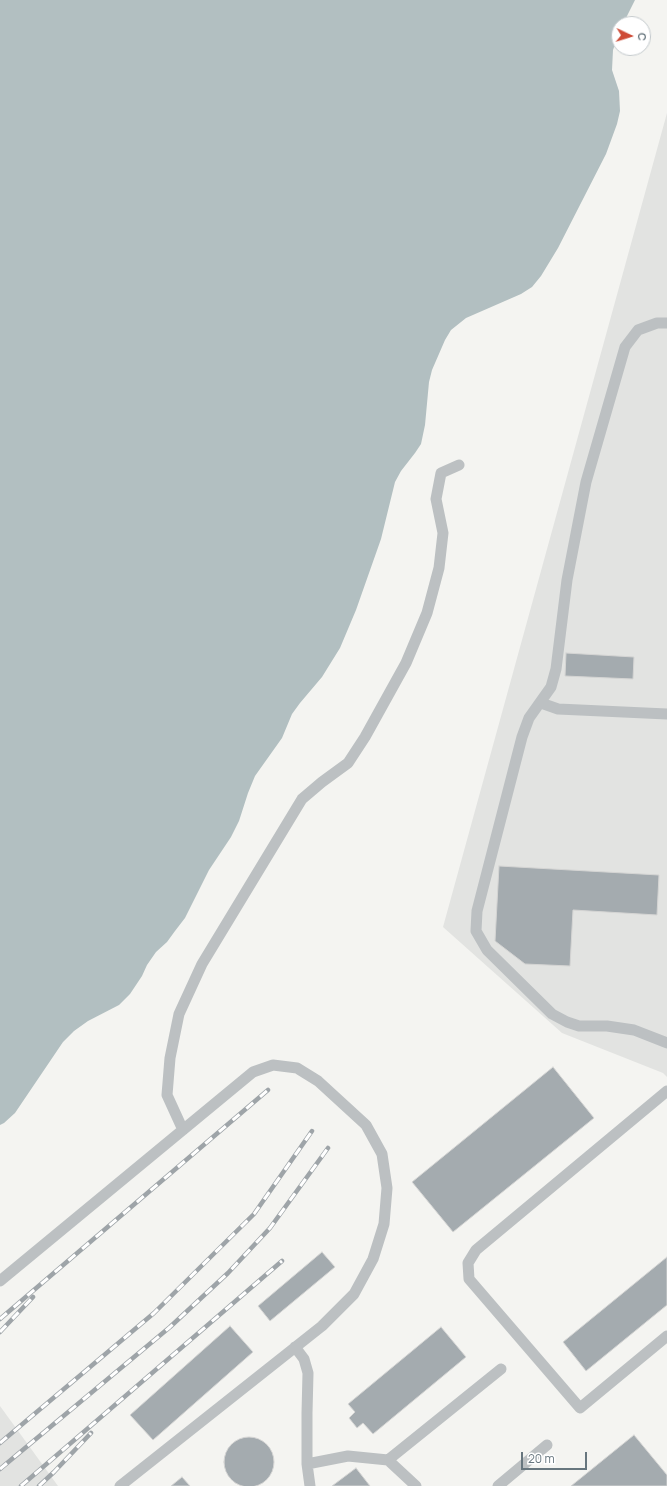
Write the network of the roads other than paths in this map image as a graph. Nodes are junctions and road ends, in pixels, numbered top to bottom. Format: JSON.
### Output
{"nodes":[{"id":1,"x":667,"y":323,"type":"edge"},
{"id":2,"x":459,"y":465,"type":"dead end"},
{"id":3,"x":541,"y":703,"type":"junction"},
{"id":4,"x":667,"y":714,"type":"edge"},
{"id":5,"x":667,"y":1043,"type":"edge"},
{"id":6,"x":667,"y":1091,"type":"edge"},
{"id":7,"x":183,"y":1130,"type":"junction"},
{"id":8,"x":0,"y":1281,"type":"edge"},
{"id":9,"x":667,"y":1336,"type":"edge"},
{"id":10,"x":295,"y":1347,"type":"junction"},
{"id":11,"x":500,"y":1369,"type":"dead end"},
{"id":12,"x":547,"y":1445,"type":"dead end"},
{"id":13,"x":388,"y":1460,"type":"junction"},
{"id":14,"x":307,"y":1464,"type":"junction"},
{"id":15,"x":120,"y":1486,"type":"edge"},
{"id":16,"x":310,"y":1486,"type":"edge"},
{"id":17,"x":416,"y":1486,"type":"edge"},
{"id":18,"x":498,"y":1486,"type":"edge"}],
"edges":[{"from":1,"to":3,"type":"lane"},
{"from":2,"to":7,"type":"lane"},
{"from":3,"to":4,"type":"lane"},
{"from":3,"to":5,"type":"lane"},
{"from":6,"to":9,"type":"lane"},
{"from":7,"to":8,"type":"lane"},
{"from":7,"to":10,"type":"lane"},
{"from":10,"to":14,"type":"lane"},
{"from":10,"to":15,"type":"lane"},
{"from":11,"to":13,"type":"lane"},
{"from":12,"to":18,"type":"lane"},
{"from":13,"to":14,"type":"lane"},
{"from":13,"to":17,"type":"lane"},
{"from":14,"to":16,"type":"lane"}]}
